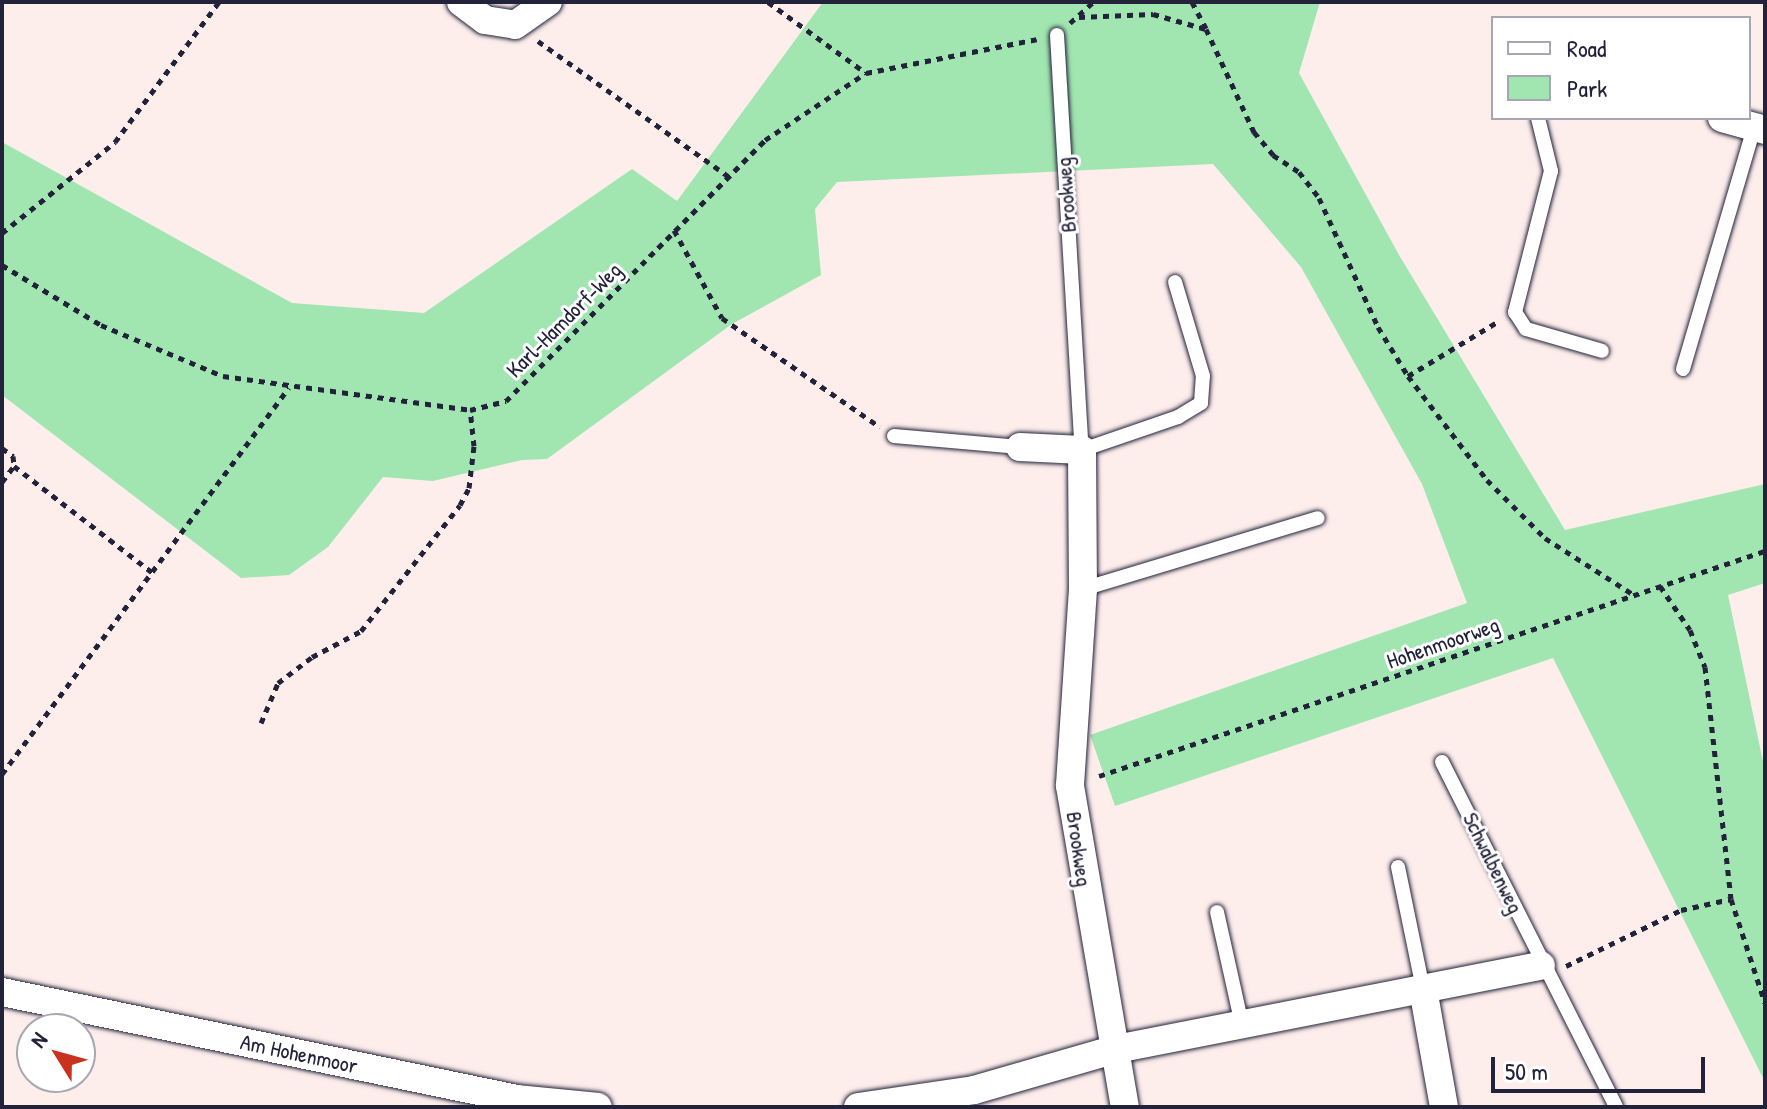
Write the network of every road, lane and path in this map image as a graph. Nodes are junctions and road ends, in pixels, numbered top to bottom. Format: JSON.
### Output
{"nodes":[{"id":1,"x":219,"y":2,"type":"edge"},
{"id":2,"x":461,"y":2,"type":"edge"},
{"id":3,"x":548,"y":2,"type":"edge"},
{"id":4,"x":768,"y":2,"type":"edge"},
{"id":5,"x":1093,"y":2,"type":"edge"},
{"id":6,"x":1192,"y":2,"type":"edge"},
{"id":7,"x":1077,"y":17,"type":"junction"},
{"id":8,"x":515,"y":25,"type":"junction"},
{"id":9,"x":1206,"y":29,"type":"junction"},
{"id":10,"x":1057,"y":35,"type":"junction"},
{"id":11,"x":866,"y":73,"type":"junction"},
{"id":12,"x":1538,"y":120,"type":"edge"},
{"id":13,"x":1730,"y":120,"type":"edge"},
{"id":14,"x":1760,"y":128,"type":"edge"},
{"id":15,"x":728,"y":176,"type":"junction"},
{"id":16,"x":674,"y":230,"type":"junction"},
{"id":17,"x":2,"y":233,"type":"edge"},
{"id":18,"x":2,"y":265,"type":"edge"},
{"id":19,"x":1175,"y":282,"type":"dead end"},
{"id":20,"x":1515,"y":312,"type":"junction"},
{"id":21,"x":1602,"y":351,"type":"dead end"},
{"id":22,"x":1683,"y":369,"type":"dead end"},
{"id":23,"x":1408,"y":376,"type":"junction"},
{"id":24,"x":289,"y":388,"type":"junction"},
{"id":25,"x":470,"y":410,"type":"junction"},
{"id":26,"x":894,"y":436,"type":"joint"},
{"id":27,"x":1020,"y":447,"type":"joint"},
{"id":28,"x":2,"y":448,"type":"edge"},
{"id":29,"x":1082,"y":450,"type":"junction"},
{"id":30,"x":14,"y":466,"type":"junction"},
{"id":31,"x":2,"y":482,"type":"edge"},
{"id":32,"x":1318,"y":518,"type":"dead end"},
{"id":33,"x":1765,"y":551,"type":"edge"},
{"id":34,"x":153,"y":573,"type":"junction"},
{"id":35,"x":1660,"y":586,"type":"junction"},
{"id":36,"x":1083,"y":589,"type":"junction"},
{"id":37,"x":1634,"y":595,"type":"junction"},
{"id":38,"x":261,"y":723,"type":"dead end"},
{"id":39,"x":1442,"y":762,"type":"dead end"},
{"id":40,"x":1131,"y":765,"type":"dead end"},
{"id":41,"x":2,"y":774,"type":"edge"},
{"id":42,"x":1398,"y":867,"type":"dead end"},
{"id":43,"x":1731,"y":899,"type":"junction"},
{"id":44,"x":1217,"y":912,"type":"dead end"},
{"id":45,"x":1543,"y":971,"type":"junction"},
{"id":46,"x":1423,"y":989,"type":"junction"},
{"id":47,"x":2,"y":992,"type":"edge"},
{"id":48,"x":1765,"y":1003,"type":"edge"},
{"id":49,"x":1242,"y":1025,"type":"junction"},
{"id":50,"x":1116,"y":1049,"type":"junction"},
{"id":51,"x":598,"y":1107,"type":"edge"},
{"id":52,"x":858,"y":1107,"type":"edge"},
{"id":53,"x":1125,"y":1107,"type":"edge"},
{"id":54,"x":1444,"y":1107,"type":"edge"},
{"id":55,"x":1616,"y":1107,"type":"edge"}],
"edges":[{"from":1,"to":17,"type":"path"},
{"from":2,"to":8,"type":"street"},
{"from":3,"to":8,"type":"street"},
{"from":4,"to":11,"type":"path"},
{"from":5,"to":7,"type":"path"},
{"from":6,"to":9,"type":"path"},
{"from":7,"to":9,"type":"path"},
{"from":7,"to":10,"type":"path"},
{"from":8,"to":15,"type":"path"},
{"from":9,"to":23,"type":"path"},
{"from":10,"to":11,"type":"path","name":"Karl-Hamdorf-Weg"},
{"from":10,"to":29,"type":"lane","name":"Brookweg"},
{"from":11,"to":15,"type":"path","name":"Karl-Hamdorf-Weg"},
{"from":12,"to":20,"type":"lane"},
{"from":13,"to":14,"type":"street"},
{"from":14,"to":22,"type":"lane"},
{"from":15,"to":16,"type":"path","name":"Karl-Hamdorf-Weg"},
{"from":16,"to":25,"type":"path","name":"Karl-Hamdorf-Weg"},
{"from":16,"to":26,"type":"path"},
{"from":18,"to":24,"type":"path","name":"Karl-Hamdorf-Weg"},
{"from":19,"to":29,"type":"lane"},
{"from":20,"to":21,"type":"lane"},
{"from":20,"to":23,"type":"path"},
{"from":23,"to":37,"type":"path"},
{"from":24,"to":25,"type":"path","name":"Karl-Hamdorf-Weg"},
{"from":24,"to":34,"type":"path"},
{"from":25,"to":38,"type":"path"},
{"from":26,"to":27,"type":"lane"},
{"from":27,"to":29,"type":"street"},
{"from":28,"to":30,"type":"path"},
{"from":29,"to":36,"type":"street","name":"Brookweg"},
{"from":30,"to":31,"type":"path"},
{"from":30,"to":34,"type":"path"},
{"from":32,"to":36,"type":"lane"},
{"from":33,"to":35,"type":"path","name":"Hohenmoorweg"},
{"from":34,"to":41,"type":"path"},
{"from":35,"to":37,"type":"path","name":"Hohenmoorweg"},
{"from":35,"to":43,"type":"path"},
{"from":36,"to":50,"type":"street","name":"Brookweg"},
{"from":37,"to":40,"type":"path","name":"Hohenmoorweg"},
{"from":39,"to":45,"type":"lane","name":"Schwalbenweg"},
{"from":42,"to":46,"type":"lane"},
{"from":43,"to":45,"type":"path"},
{"from":43,"to":48,"type":"path"},
{"from":44,"to":49,"type":"lane"},
{"from":45,"to":46,"type":"street"},
{"from":45,"to":55,"type":"lane","name":"Schwalbenweg"},
{"from":46,"to":49,"type":"street"},
{"from":46,"to":54,"type":"street"},
{"from":47,"to":51,"type":"street","name":"Am Hohenmoor"},
{"from":49,"to":50,"type":"street"},
{"from":50,"to":52,"type":"street"},
{"from":50,"to":53,"type":"street","name":"Brookweg"}]}
